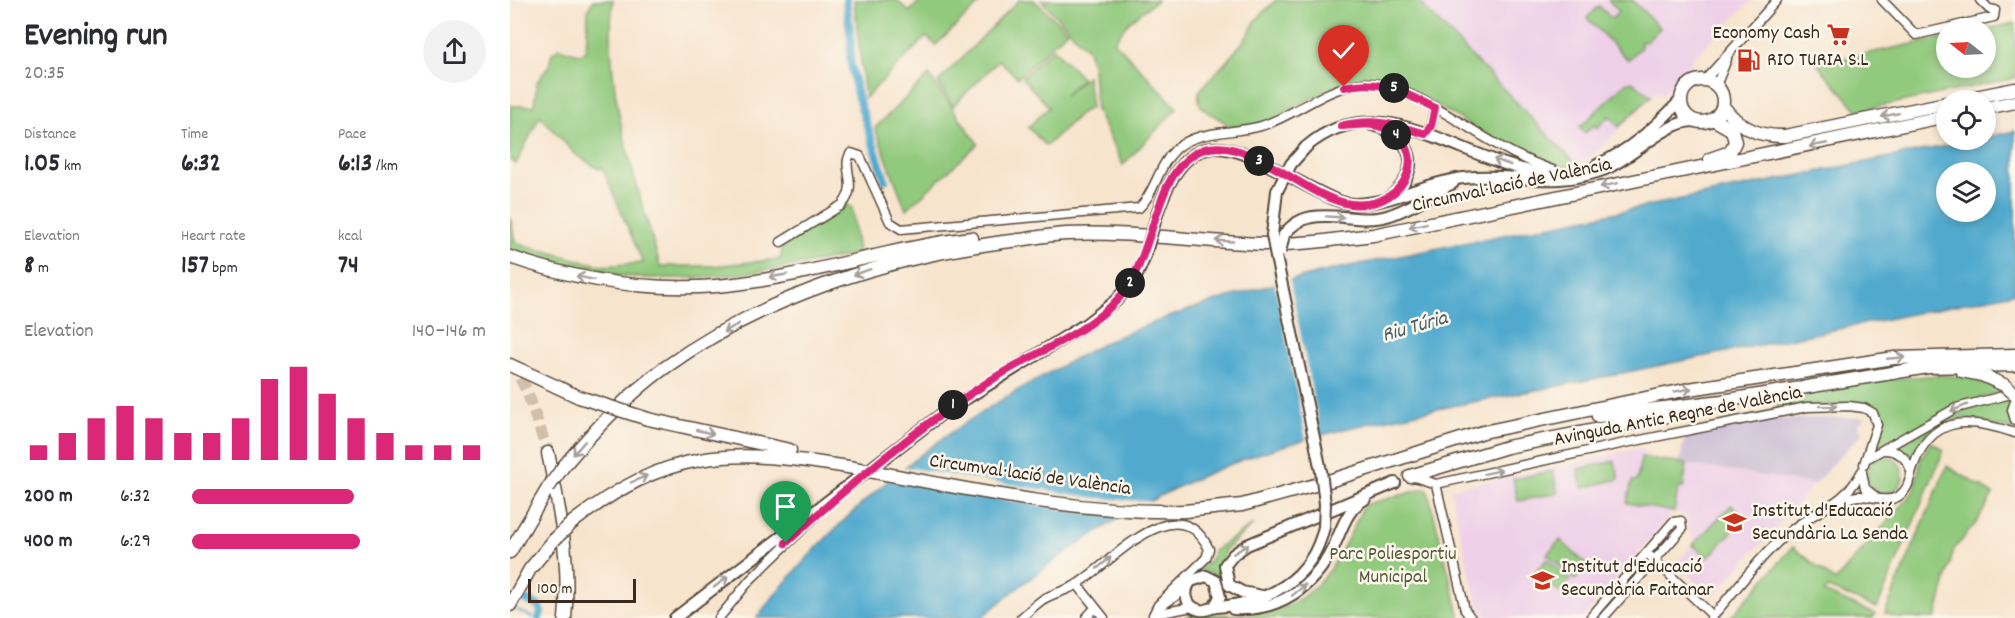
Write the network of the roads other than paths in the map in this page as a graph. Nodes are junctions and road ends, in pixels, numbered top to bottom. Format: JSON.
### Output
{"nodes":[{"id":1,"x":1777,"y":0,"type":"edge"},
{"id":2,"x":1882,"y":0,"type":"edge"},
{"id":3,"x":1980,"y":0,"type":"edge"},
{"id":4,"x":1735,"y":43,"type":"junction"},
{"id":5,"x":1704,"y":81,"type":"junction"},
{"id":6,"x":1716,"y":86,"type":"junction"},
{"id":7,"x":2015,"y":89,"type":"edge"},
{"id":8,"x":1996,"y":93,"type":"edge"},
{"id":9,"x":1681,"y":100,"type":"junction"},
{"id":10,"x":2015,"y":102,"type":"edge"},
{"id":11,"x":1936,"y":105,"type":"edge"},
{"id":12,"x":1723,"y":106,"type":"junction"},
{"id":13,"x":1996,"y":106,"type":"edge"},
{"id":14,"x":1435,"y":108,"type":"junction"},
{"id":15,"x":1936,"y":118,"type":"edge"},
{"id":16,"x":1713,"y":119,"type":"junction"},
{"id":17,"x":1693,"y":121,"type":"junction"},
{"id":18,"x":1341,"y":126,"type":"junction"},
{"id":19,"x":1425,"y":134,"type":"junction"},
{"id":20,"x":1666,"y":173,"type":"junction"},
{"id":21,"x":1563,"y":175,"type":"junction"},
{"id":22,"x":1464,"y":178,"type":"junction"},
{"id":23,"x":1381,"y":203,"type":"junction"},
{"id":24,"x":1064,"y":234,"type":"junction"},
{"id":25,"x":781,"y":242,"type":"dead end"},
{"id":26,"x":1277,"y":252,"type":"junction"},
{"id":27,"x":510,"y":257,"type":"edge"},
{"id":28,"x":2015,"y":355,"type":"edge"},
{"id":29,"x":510,"y":364,"type":"edge"},
{"id":30,"x":2015,"y":365,"type":"edge"},
{"id":31,"x":1913,"y":369,"type":"junction"},
{"id":32,"x":1798,"y":388,"type":"junction"},
{"id":33,"x":2015,"y":393,"type":"edge"},
{"id":34,"x":1625,"y":401,"type":"junction"},
{"id":35,"x":2015,"y":401,"type":"edge"},
{"id":36,"x":2015,"y":420,"type":"edge"},
{"id":37,"x":2015,"y":433,"type":"edge"},
{"id":38,"x":1470,"y":437,"type":"junction"},
{"id":39,"x":1881,"y":450,"type":"junction"},
{"id":40,"x":548,"y":453,"type":"tunnel mouth"},
{"id":41,"x":888,"y":456,"type":"junction"},
{"id":42,"x":846,"y":463,"type":"junction"},
{"id":43,"x":1450,"y":463,"type":"junction"},
{"id":44,"x":1863,"y":468,"type":"junction"},
{"id":45,"x":1911,"y":472,"type":"junction"},
{"id":46,"x":1410,"y":476,"type":"junction"},
{"id":47,"x":1322,"y":478,"type":"junction"},
{"id":48,"x":1395,"y":483,"type":"junction"},
{"id":49,"x":1436,"y":484,"type":"junction"},
{"id":50,"x":1878,"y":498,"type":"junction"},
{"id":51,"x":1836,"y":503,"type":"junction"},
{"id":52,"x":510,"y":552,"type":"edge"},
{"id":53,"x":1646,"y":553,"type":"junction"},
{"id":54,"x":1654,"y":560,"type":"junction"},
{"id":55,"x":1194,"y":574,"type":"junction"},
{"id":56,"x":1077,"y":584,"type":"junction"},
{"id":57,"x":1186,"y":589,"type":"junction"},
{"id":58,"x":1220,"y":591,"type":"junction"},
{"id":59,"x":1263,"y":596,"type":"junction"},
{"id":60,"x":510,"y":605,"type":"edge"},
{"id":61,"x":1192,"y":607,"type":"junction"},
{"id":62,"x":1219,"y":607,"type":"junction"},
{"id":63,"x":1095,"y":608,"type":"junction"},
{"id":64,"x":566,"y":614,"type":"edge"},
{"id":65,"x":1151,"y":616,"type":"edge"},
{"id":66,"x":1712,"y":617,"type":"edge"},
{"id":67,"x":675,"y":618,"type":"edge"},
{"id":68,"x":719,"y":618,"type":"edge"},
{"id":69,"x":1021,"y":618,"type":"edge"},
{"id":70,"x":1086,"y":618,"type":"edge"},
{"id":71,"x":1104,"y":618,"type":"edge"},
{"id":72,"x":1472,"y":618,"type":"edge"},
{"id":73,"x":1590,"y":618,"type":"edge"},
{"id":74,"x":1603,"y":618,"type":"edge"}],
"edges":[{"from":1,"to":4,"type":"street"},
{"from":2,"to":3,"type":"street"},
{"from":4,"to":5,"type":"street"},
{"from":4,"to":6,"type":"street"},
{"from":5,"to":6,"type":"highway"},
{"from":5,"to":9,"type":"highway"},
{"from":6,"to":12,"type":"highway"},
{"from":7,"to":8,"type":"highway"},
{"from":9,"to":17,"type":"highway"},
{"from":9,"to":21,"type":"main road"},
{"from":10,"to":13,"type":"highway"},
{"from":11,"to":12,"type":"highway","one_way":true},
{"from":12,"to":16,"type":"highway"},
{"from":14,"to":19,"type":"street"},
{"from":14,"to":21,"type":"street"},
{"from":14,"to":25,"type":"street"},
{"from":15,"to":20,"type":"highway","name":"Circumval·lació de València","one_way":true},
{"from":16,"to":17,"type":"highway"},
{"from":16,"to":20,"type":"highway"},
{"from":17,"to":22,"type":"main road"},
{"from":18,"to":19,"type":"main road"},
{"from":18,"to":23,"type":"main road"},
{"from":18,"to":26,"type":"main road","bridge":true},
{"from":21,"to":19,"type":"main road","one_way":true},
{"from":20,"to":24,"type":"highway","name":"Circumval·lació de València","one_way":true},
{"from":22,"to":23,"type":"main road"},
{"from":26,"to":22,"type":"main road","one_way":true,"bridge":true},
{"from":23,"to":41,"type":"main road","bridge":true},
{"from":24,"to":27,"type":"highway","one_way":true},
{"from":24,"to":52,"type":"highway","name":"Circumval·lació de València","one_way":true,"bridge":true},
{"from":26,"to":47,"type":"main road"},
{"from":34,"to":28,"type":"highway","one_way":true},
{"from":29,"to":42,"type":"highway","one_way":true,"bridge":true},
{"from":30,"to":31,"type":"highway"},
{"from":31,"to":32,"type":"highway"},
{"from":31,"to":33,"type":"highway","bridge":true},
{"from":32,"to":38,"type":"highway"},
{"from":32,"to":43,"type":"highway"},
{"from":33,"to":39,"type":"street","one_way":true},
{"from":34,"to":38,"type":"highway"},
{"from":34,"to":47,"type":"highway"},
{"from":35,"to":36,"type":"street"},
{"from":37,"to":45,"type":"street"},
{"from":38,"to":47,"type":"highway"},
{"from":39,"to":44,"type":"street"},
{"from":39,"to":45,"type":"street"},
{"from":40,"to":64,"type":"highway"},
{"from":67,"to":41,"type":"main road","one_way":true},
{"from":41,"to":68,"type":"street"},
{"from":42,"to":47,"type":"highway","bridge":true},
{"from":60,"to":42,"type":"highway","one_way":true,"bridge":true},
{"from":43,"to":46,"type":"highway"},
{"from":43,"to":49,"type":"street"},
{"from":49,"to":44,"type":"street","name":"Avinguda Antic Regne de València","one_way":true},
{"from":44,"to":50,"type":"street"},
{"from":44,"to":51,"type":"street"},
{"from":45,"to":50,"type":"street"},
{"from":46,"to":48,"type":"main road"},
{"from":46,"to":49,"type":"street"},
{"from":47,"to":59,"type":"main road","bridge":true},
{"from":59,"to":48,"type":"main road","one_way":true},
{"from":62,"to":48,"type":"main road","one_way":true},
{"from":49,"to":72,"type":"street"},
{"from":50,"to":51,"type":"street"},
{"from":51,"to":66,"type":"street"},
{"from":53,"to":54,"type":"street"},
{"from":53,"to":54,"type":"street"},
{"from":53,"to":73,"type":"street"},
{"from":54,"to":66,"type":"street"},
{"from":54,"to":74,"type":"street"},
{"from":56,"to":55,"type":"street","one_way":true},
{"from":55,"to":57,"type":"main road"},
{"from":55,"to":58,"type":"main road"},
{"from":55,"to":65,"type":"street"},
{"from":56,"to":63,"type":"street"},
{"from":56,"to":69,"type":"street"},
{"from":57,"to":61,"type":"main road"},
{"from":57,"to":65,"type":"street"},
{"from":58,"to":59,"type":"main road"},
{"from":58,"to":62,"type":"main road"},
{"from":59,"to":62,"type":"main road"},
{"from":61,"to":62,"type":"main road"},
{"from":61,"to":65,"type":"street"},
{"from":63,"to":70,"type":"street"},
{"from":63,"to":71,"type":"street"}]}
